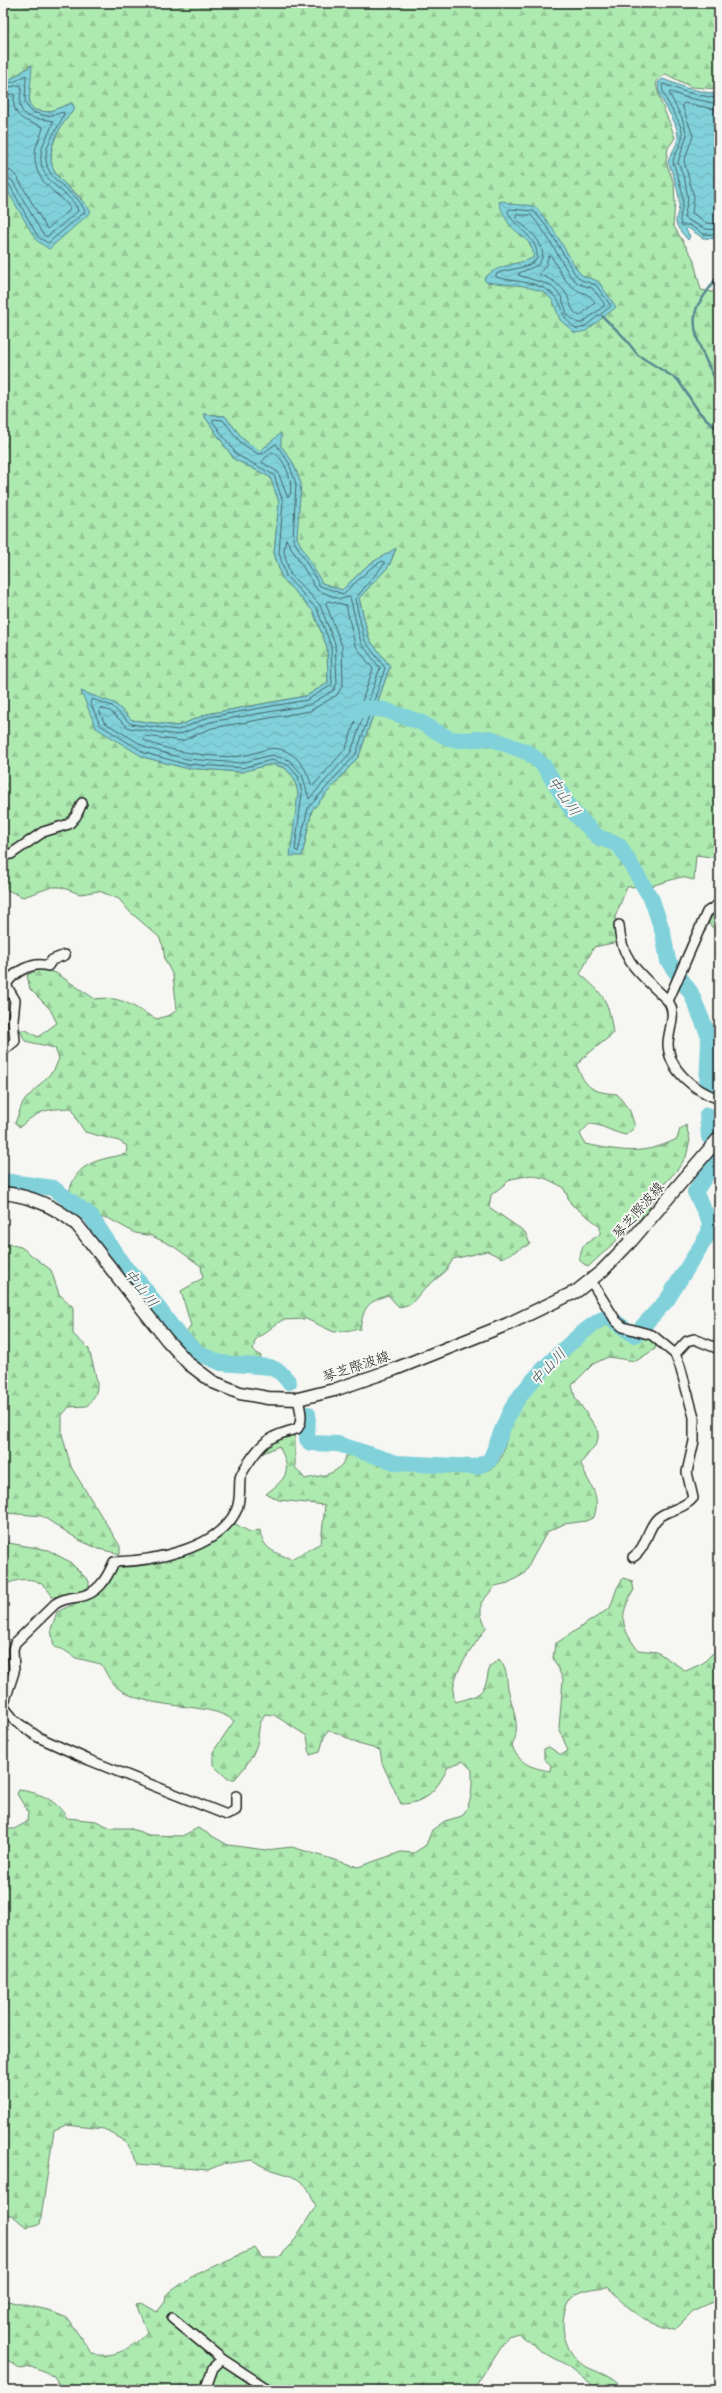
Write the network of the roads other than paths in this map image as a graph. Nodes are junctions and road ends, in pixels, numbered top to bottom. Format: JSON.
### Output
{"nodes":[{"id":1,"x":82,"y":803,"type":"dead end"},
{"id":2,"x":3,"y":855,"type":"edge"},
{"id":3,"x":719,"y":904,"type":"edge"},
{"id":4,"x":619,"y":925,"type":"dead end"},
{"id":5,"x":65,"y":955,"type":"dead end"},
{"id":6,"x":668,"y":1001,"type":"junction"},
{"id":7,"x":3,"y":1051,"type":"edge"},
{"id":8,"x":719,"y":1099,"type":"edge"},
{"id":9,"x":719,"y":1138,"type":"edge"},
{"id":10,"x":3,"y":1193,"type":"edge"},
{"id":11,"x":591,"y":1281,"type":"junction"},
{"id":12,"x":719,"y":1349,"type":"edge"},
{"id":13,"x":675,"y":1354,"type":"junction"},
{"id":14,"x":298,"y":1399,"type":"junction"},
{"id":15,"x":633,"y":1557,"type":"dead end"},
{"id":16,"x":3,"y":1706,"type":"edge"},
{"id":17,"x":236,"y":1796,"type":"dead end"},
{"id":18,"x":172,"y":2318,"type":"dead end"},
{"id":19,"x":222,"y":2359,"type":"junction"},
{"id":20,"x":205,"y":2390,"type":"edge"},
{"id":21,"x":269,"y":2390,"type":"edge"}],
"edges":[{"from":1,"to":2,"type":"street"},
{"from":3,"to":6,"type":"street"},
{"from":4,"to":6,"type":"street"},
{"from":5,"to":7,"type":"street"},
{"from":6,"to":8,"type":"street"},
{"from":9,"to":11,"type":"main road","name":"琴芝際波線"},
{"from":10,"to":14,"type":"main road","name":"琴芝際波線"},
{"from":11,"to":13,"type":"street"},
{"from":11,"to":14,"type":"main road","name":"琴芝際波線"},
{"from":12,"to":13,"type":"street"},
{"from":13,"to":15,"type":"street"},
{"from":14,"to":16,"type":"street"},
{"from":16,"to":17,"type":"street"},
{"from":18,"to":19,"type":"street"},
{"from":19,"to":20,"type":"street"},
{"from":19,"to":21,"type":"street"}]}
